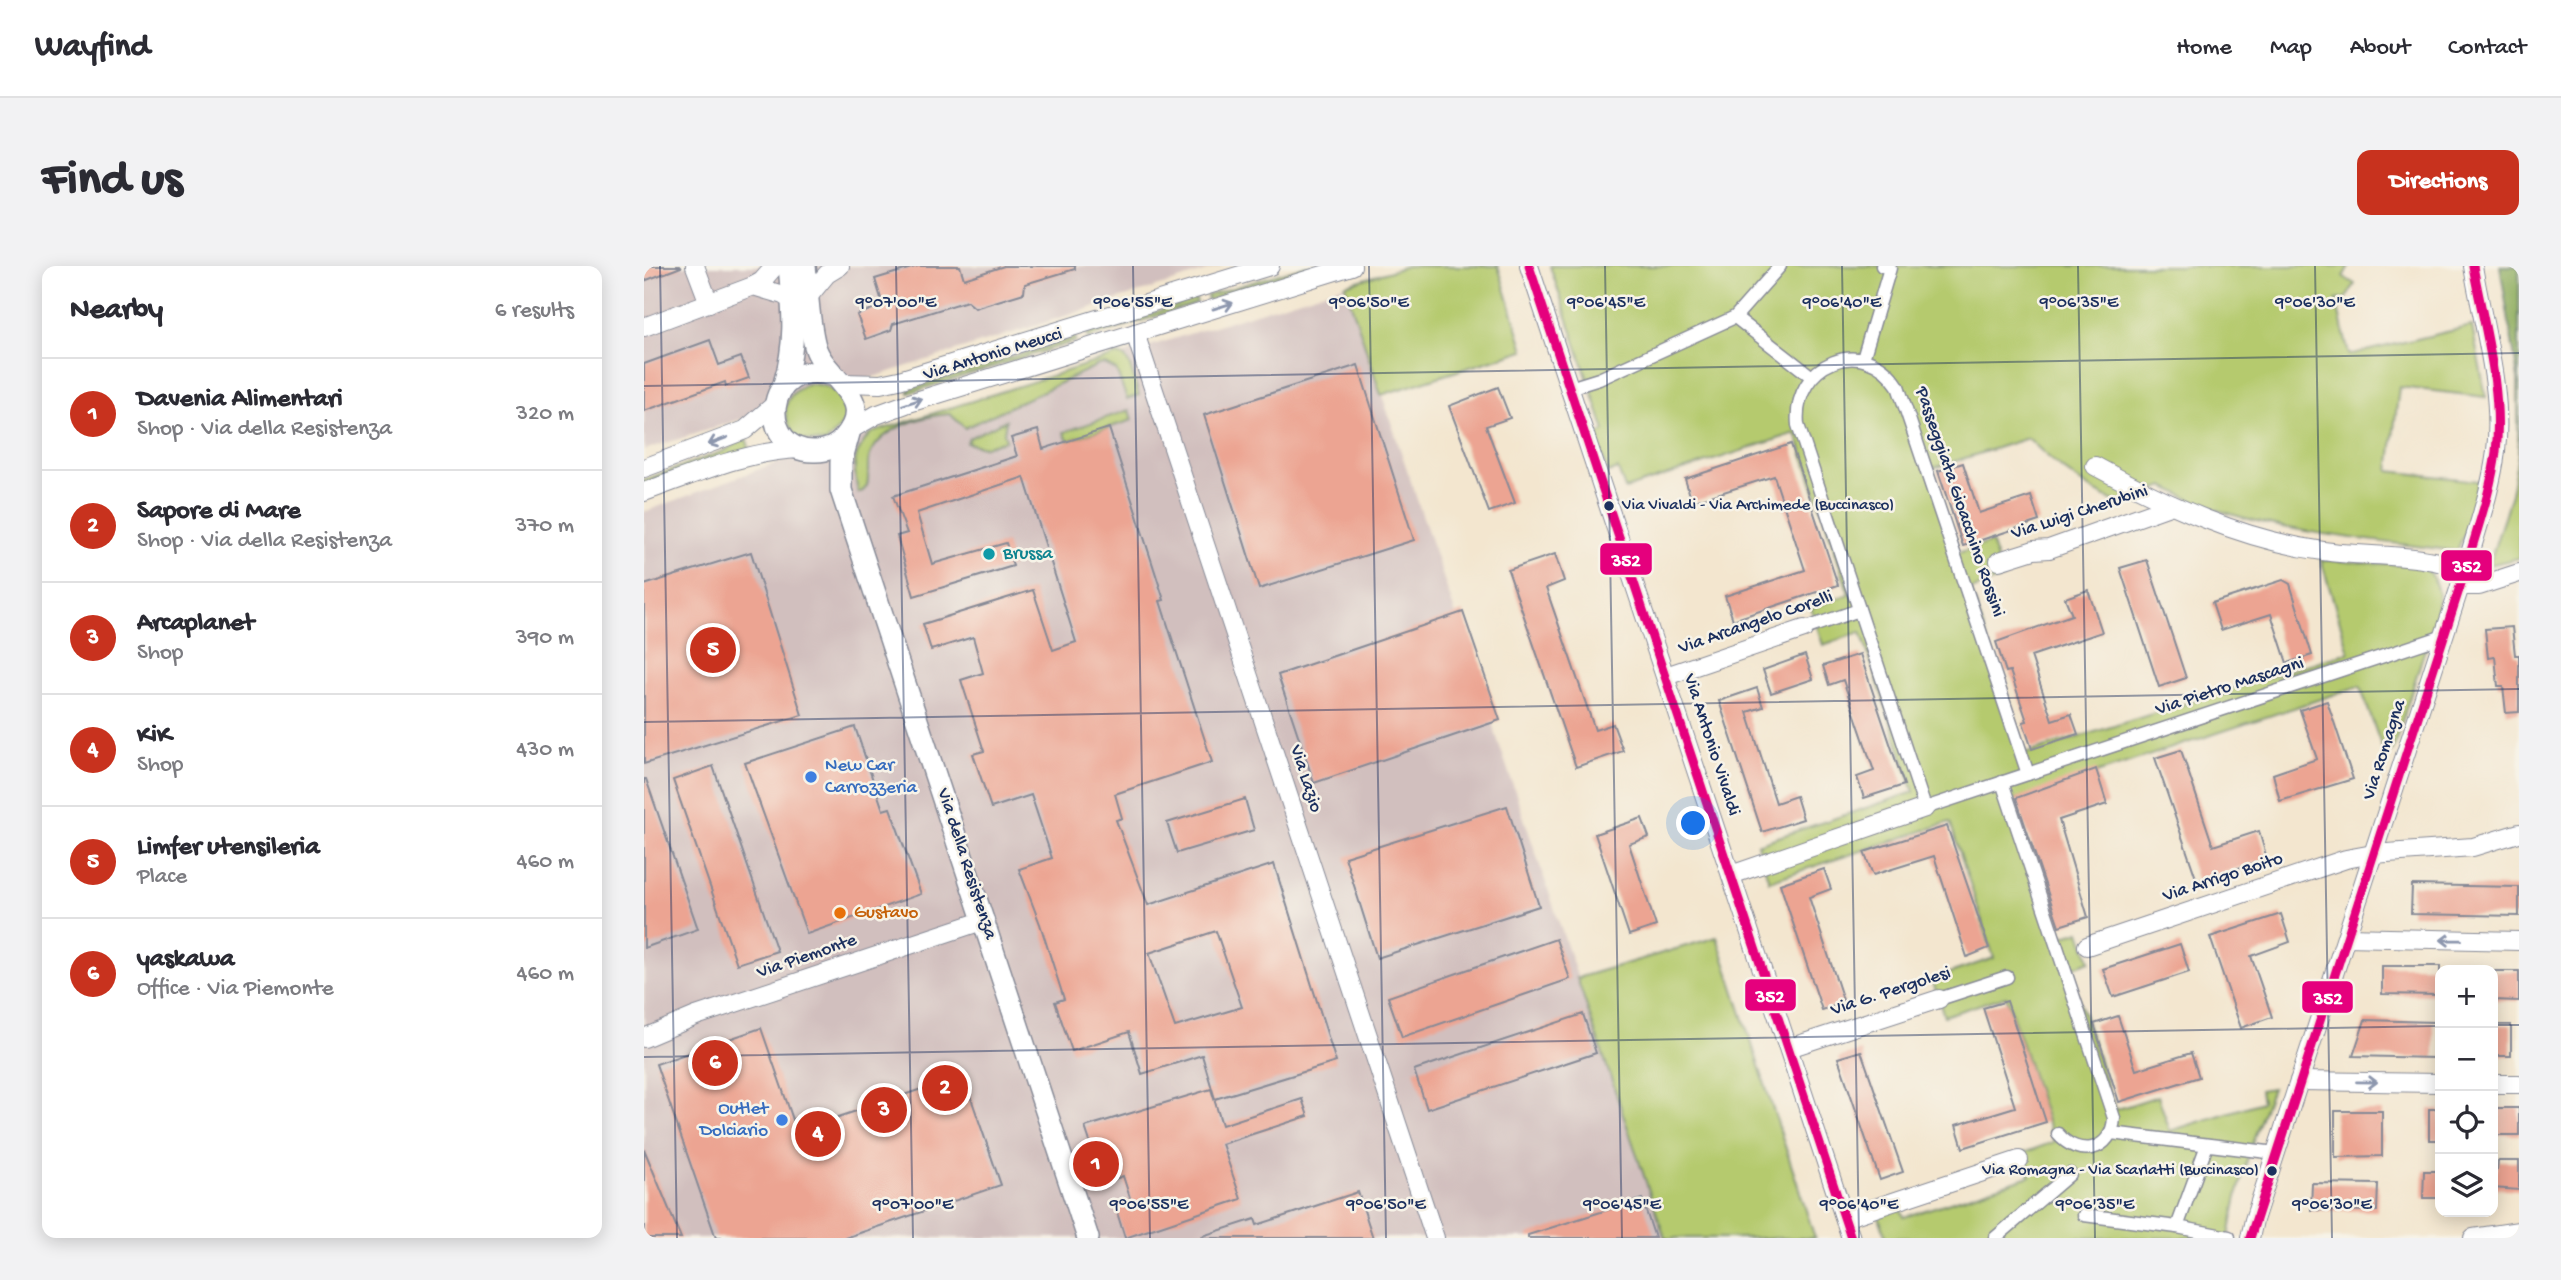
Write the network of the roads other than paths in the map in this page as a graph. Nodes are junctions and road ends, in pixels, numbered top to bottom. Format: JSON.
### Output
{"nodes":[{"id":1,"x":695,"y":266,"type":"edge"},
{"id":2,"x":775,"y":266,"type":"edge"},
{"id":3,"x":789,"y":266,"type":"edge"},
{"id":4,"x":805,"y":266,"type":"edge"},
{"id":5,"x":840,"y":266,"type":"edge"},
{"id":6,"x":1270,"y":266,"type":"edge"},
{"id":7,"x":1352,"y":266,"type":"edge"},
{"id":8,"x":1529,"y":266,"type":"edge"},
{"id":9,"x":1780,"y":266,"type":"edge"},
{"id":10,"x":1882,"y":266,"type":"edge"},
{"id":11,"x":2473,"y":266,"type":"edge"},
{"id":12,"x":753,"y":286,"type":"junction"},
{"id":13,"x":800,"y":299,"type":"junction"},
{"id":14,"x":709,"y":303,"type":"junction"},
{"id":15,"x":1735,"y":317,"type":"junction"},
{"id":16,"x":644,"y":327,"type":"edge"},
{"id":17,"x":1135,"y":333,"type":"junction"},
{"id":18,"x":1863,"y":359,"type":"junction"},
{"id":19,"x":1812,"y":377,"type":"junction"},
{"id":20,"x":837,"y":379,"type":"junction"},
{"id":21,"x":784,"y":384,"type":"junction"},
{"id":22,"x":1570,"y":388,"type":"junction"},
{"id":23,"x":774,"y":405,"type":"junction"},
{"id":24,"x":850,"y":430,"type":"junction"},
{"id":25,"x":800,"y":449,"type":"junction"},
{"id":26,"x":2095,"y":466,"type":"dead end"},
{"id":27,"x":644,"y":468,"type":"edge"},
{"id":28,"x":841,"y":490,"type":"junction"},
{"id":29,"x":644,"y":492,"type":"edge"},
{"id":30,"x":2172,"y":505,"type":"junction"},
{"id":31,"x":2000,"y":561,"type":"dead end"},
{"id":32,"x":2519,"y":573,"type":"edge"},
{"id":33,"x":2463,"y":578,"type":"junction"},
{"id":34,"x":1859,"y":610,"type":"junction"},
{"id":35,"x":1804,"y":629,"type":"joint"},
{"id":36,"x":2444,"y":636,"type":"junction"},
{"id":37,"x":1666,"y":676,"type":"junction"},
{"id":38,"x":2028,"y":774,"type":"junction"},
{"id":39,"x":2003,"y":782,"type":"junction"},
{"id":40,"x":1925,"y":808,"type":"junction"},
{"id":41,"x":2519,"y":833,"type":"edge"},
{"id":42,"x":2373,"y":854,"type":"junction"},
{"id":43,"x":1731,"y":875,"type":"junction"},
{"id":44,"x":985,"y":920,"type":"junction"},
{"id":45,"x":2346,"y":937,"type":"junction"},
{"id":46,"x":2519,"y":941,"type":"edge"},
{"id":47,"x":2087,"y":946,"type":"dead end"},
{"id":48,"x":2007,"y":977,"type":"dead end"},
{"id":49,"x":1938,"y":999,"type":"joint"},
{"id":50,"x":644,"y":1038,"type":"edge"},
{"id":51,"x":1788,"y":1048,"type":"junction"},
{"id":52,"x":2299,"y":1081,"type":"junction"},
{"id":53,"x":2435,"y":1083,"type":"edge"},
{"id":54,"x":2498,"y":1083,"type":"edge"},
{"id":55,"x":2519,"y":1084,"type":"edge"},
{"id":56,"x":2111,"y":1133,"type":"junction"},
{"id":57,"x":2058,"y":1134,"type":"dead end"},
{"id":58,"x":2207,"y":1145,"type":"junction"},
{"id":59,"x":2276,"y":1153,"type":"junction"},
{"id":60,"x":2019,"y":1160,"type":"dead end"},
{"id":61,"x":2070,"y":1174,"type":"dead end"},
{"id":62,"x":2084,"y":1215,"type":"dead end"},
{"id":63,"x":1845,"y":1218,"type":"junction"},
{"id":64,"x":2177,"y":1227,"type":"junction"},
{"id":65,"x":2519,"y":1231,"type":"edge"},
{"id":66,"x":2229,"y":1237,"type":"edge"},
{"id":67,"x":1088,"y":1238,"type":"edge"},
{"id":68,"x":1436,"y":1238,"type":"edge"},
{"id":69,"x":1851,"y":1238,"type":"edge"},
{"id":70,"x":1995,"y":1238,"type":"edge"},
{"id":71,"x":2250,"y":1238,"type":"edge"},
{"id":72,"x":2473,"y":1238,"type":"edge"}],
"edges":[{"from":1,"to":14,"type":"street"},
{"from":2,"to":12,"type":"street"},
{"from":3,"to":13,"type":"street"},
{"from":4,"to":13,"type":"street"},
{"from":5,"to":13,"type":"street"},
{"from":6,"to":20,"type":"street","name":"Via Antonio Meucci"},
{"from":17,"to":7,"type":"street","name":"Via Antonio Meucci","one_way":true},
{"from":8,"to":22,"type":"street","name":"Via Antonio Vivaldi"},
{"from":9,"to":15,"type":"street"},
{"from":10,"to":18,"type":"street"},
{"from":11,"to":33,"type":"street","name":"Via Romagna"},
{"from":12,"to":13,"type":"street"},
{"from":12,"to":14,"type":"street"},
{"from":13,"to":20,"type":"street"},
{"from":13,"to":21,"type":"street"},
{"from":14,"to":16,"type":"street"},
{"from":15,"to":19,"type":"street"},
{"from":15,"to":22,"type":"street"},
{"from":24,"to":17,"type":"street","name":"Via Antonio Meucci","one_way":true},
{"from":17,"to":68,"type":"street","name":"Via Lazio"},
{"from":18,"to":19,"type":"street"},
{"from":18,"to":38,"type":"street","name":"Passeggiata Gioacchino Rossini"},
{"from":19,"to":34,"type":"street"},
{"from":20,"to":21,"type":"street"},
{"from":20,"to":24,"type":"street"},
{"from":21,"to":23,"type":"street"},
{"from":22,"to":37,"type":"street","name":"Via Antonio Vivaldi"},
{"from":23,"to":25,"type":"street"},
{"from":23,"to":27,"type":"street","one_way":true},
{"from":24,"to":25,"type":"street"},
{"from":24,"to":28,"type":"street","name":"Via della Resistenza"},
{"from":25,"to":28,"type":"street","name":"Via della Resistenza"},
{"from":25,"to":29,"type":"street"},
{"from":26,"to":30,"type":"street"},
{"from":28,"to":44,"type":"street","name":"Via della Resistenza"},
{"from":30,"to":31,"type":"street","name":"Via Luigi Cherubini"},
{"from":30,"to":33,"type":"street"},
{"from":32,"to":33,"type":"street"},
{"from":33,"to":36,"type":"street","name":"Via Romagna"},
{"from":34,"to":35,"type":"street","name":"Via Arcangelo Corelli"},
{"from":34,"to":40,"type":"street"},
{"from":35,"to":37,"type":"street","name":"Via Arcangelo Corelli"},
{"from":36,"to":38,"type":"street","name":"Via Pietro Mascagni"},
{"from":36,"to":42,"type":"street","name":"Via Romagna"},
{"from":37,"to":43,"type":"street","name":"Via Antonio Vivaldi"},
{"from":38,"to":39,"type":"street"},
{"from":39,"to":40,"type":"street"},
{"from":39,"to":56,"type":"street"},
{"from":40,"to":43,"type":"street"},
{"from":41,"to":42,"type":"street","name":"Via Arrigo Boito"},
{"from":42,"to":45,"type":"street","name":"Via Romagna"},
{"from":42,"to":47,"type":"street","name":"Via Arrigo Boito"},
{"from":43,"to":51,"type":"street","name":"Via Antonio Vivaldi"},
{"from":44,"to":50,"type":"street","name":"Via Piemonte"},
{"from":44,"to":67,"type":"street","name":"Via della Resistenza"},
{"from":46,"to":45,"type":"street","one_way":true},
{"from":45,"to":52,"type":"street","name":"Via Romagna"},
{"from":48,"to":49,"type":"street","name":"Via G. Pergolesi"},
{"from":49,"to":51,"type":"street","name":"Via G. Pergolesi"},
{"from":51,"to":63,"type":"street","name":"Via Antonio Vivaldi"},
{"from":52,"to":53,"type":"street","one_way":true},
{"from":52,"to":59,"type":"street","name":"Via Romagna"},
{"from":54,"to":55,"type":"street"},
{"from":56,"to":57,"type":"street"},
{"from":56,"to":58,"type":"street"},
{"from":58,"to":59,"type":"street"},
{"from":58,"to":64,"type":"street"},
{"from":59,"to":71,"type":"street","name":"Via Romagna"},
{"from":60,"to":63,"type":"street"},
{"from":61,"to":70,"type":"street"},
{"from":62,"to":64,"type":"street"},
{"from":63,"to":69,"type":"street","name":"Via Antonio Vivaldi"},
{"from":64,"to":66,"type":"street"},
{"from":65,"to":72,"type":"street"}]}
